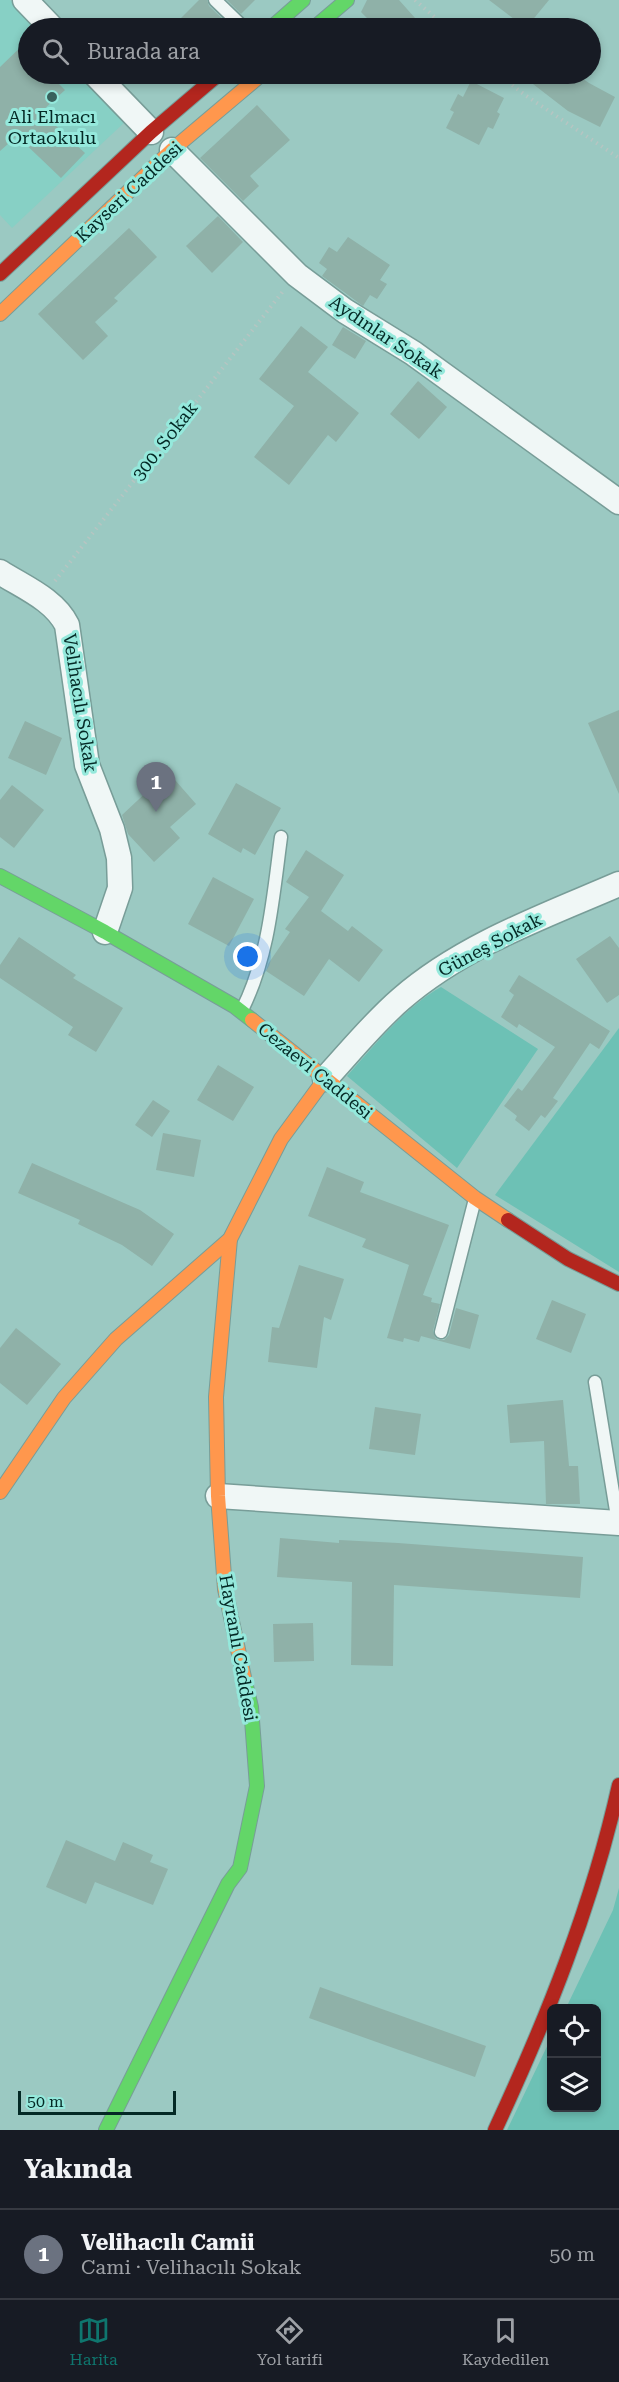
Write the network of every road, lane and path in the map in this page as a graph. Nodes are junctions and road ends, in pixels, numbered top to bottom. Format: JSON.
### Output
{"nodes":[{"id":1,"x":25,"y":0,"type":"edge"},
{"id":2,"x":215,"y":0,"type":"edge"},
{"id":3,"x":303,"y":0,"type":"edge"},
{"id":4,"x":347,"y":0,"type":"edge"},
{"id":5,"x":415,"y":0,"type":"edge"},
{"id":6,"x":42,"y":18,"type":"edge"},
{"id":7,"x":234,"y":18,"type":"edge"},
{"id":8,"x":282,"y":18,"type":"edge"},
{"id":9,"x":326,"y":18,"type":"edge"},
{"id":10,"x":436,"y":18,"type":"edge"},
{"id":11,"x":105,"y":84,"type":"edge"},
{"id":12,"x":207,"y":84,"type":"edge"},
{"id":13,"x":250,"y":84,"type":"edge"},
{"id":14,"x":512,"y":84,"type":"edge"},
{"id":15,"x":151,"y":132,"type":"junction"},
{"id":16,"x":172,"y":150,"type":"junction"},
{"id":17,"x":619,"y":158,"type":"edge"},
{"id":18,"x":0,"y":274,"type":"edge"},
{"id":19,"x":289,"y":285,"type":"dead end"},
{"id":20,"x":0,"y":314,"type":"edge"},
{"id":21,"x":619,"y":501,"type":"edge"},
{"id":22,"x":0,"y":572,"type":"edge"},
{"id":23,"x":41,"y":598,"type":"junction"},
{"id":24,"x":281,"y":837,"type":"dead end"},
{"id":25,"x":0,"y":876,"type":"edge"},
{"id":26,"x":619,"y":884,"type":"edge"},
{"id":27,"x":105,"y":932,"type":"junction"},
{"id":28,"x":241,"y":1011,"type":"junction"},
{"id":29,"x":325,"y":1079,"type":"junction"},
{"id":30,"x":475,"y":1198,"type":"junction"},
{"id":31,"x":230,"y":1239,"type":"junction"},
{"id":32,"x":619,"y":1284,"type":"edge"},
{"id":33,"x":441,"y":1332,"type":"dead end"},
{"id":34,"x":595,"y":1382,"type":"dead end"},
{"id":35,"x":0,"y":1492,"type":"edge"},
{"id":36,"x":218,"y":1496,"type":"junction"},
{"id":37,"x":619,"y":1523,"type":"edge"},
{"id":38,"x":619,"y":1785,"type":"edge"},
{"id":39,"x":106,"y":2130,"type":"edge"},
{"id":40,"x":495,"y":2130,"type":"edge"}],
"edges":[{"from":1,"to":6,"type":"street"},
{"from":2,"to":7,"type":"lane"},
{"from":3,"to":8,"type":"street"},
{"from":4,"to":9,"type":"street"},
{"from":5,"to":10,"type":"path"},
{"from":11,"to":15,"type":"street"},
{"from":12,"to":15,"type":"street","name":"Kayseri Caddesi"},
{"from":13,"to":16,"type":"street","name":"Kayseri Caddesi"},
{"from":14,"to":17,"type":"path"},
{"from":15,"to":18,"type":"street","name":"Kayseri Caddesi"},
{"from":16,"to":20,"type":"street","name":"Kayseri Caddesi"},
{"from":16,"to":21,"type":"street","name":"Aydınlar Sokak"},
{"from":19,"to":23,"type":"path","name":"300. Sokak"},
{"from":22,"to":23,"type":"street","name":"Velihacılı Sokak"},
{"from":23,"to":27,"type":"street","name":"Velihacılı Sokak"},
{"from":24,"to":28,"type":"lane"},
{"from":25,"to":27,"type":"street","name":"Cezaevi Caddesi"},
{"from":26,"to":29,"type":"street","name":"Güneş Sokak"},
{"from":27,"to":28,"type":"street","name":"Cezaevi Caddesi"},
{"from":28,"to":29,"type":"street","name":"Cezaevi Caddesi"},
{"from":29,"to":30,"type":"street","name":"Cezaevi Caddesi"},
{"from":29,"to":31,"type":"street"},
{"from":30,"to":32,"type":"street","name":"Cezaevi Caddesi"},
{"from":30,"to":33,"type":"lane"},
{"from":31,"to":35,"type":"street"},
{"from":31,"to":36,"type":"street","name":"Hayranlı Caddesi"},
{"from":34,"to":37,"type":"lane"},
{"from":36,"to":37,"type":"street"},
{"from":36,"to":39,"type":"street","name":"Hayranlı Caddesi"},
{"from":38,"to":40,"type":"street"}]}
